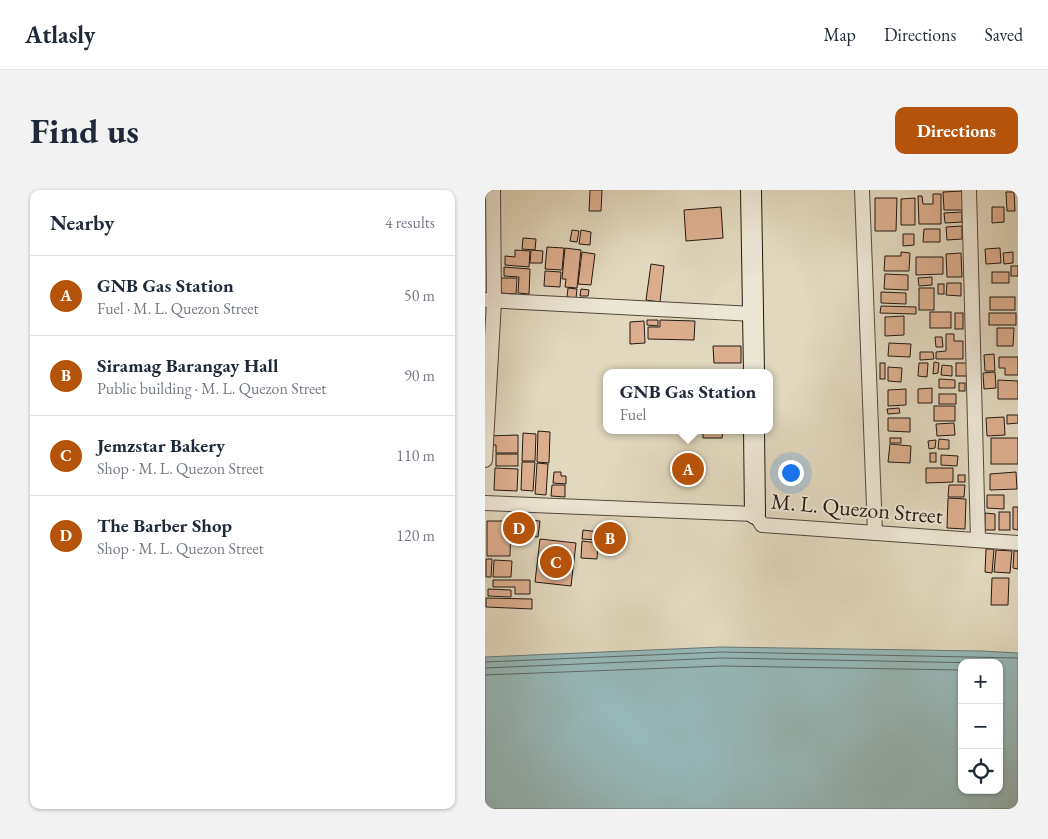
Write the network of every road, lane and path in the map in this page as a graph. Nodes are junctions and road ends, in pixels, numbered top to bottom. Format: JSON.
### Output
{"nodes":[{"id":1,"x":493,"y":190,"type":"edge"},
{"id":2,"x":751,"y":190,"type":"edge"},
{"id":3,"x":862,"y":190,"type":"edge"},
{"id":4,"x":969,"y":190,"type":"edge"},
{"id":5,"x":489,"y":301,"type":"edge"},
{"id":6,"x":754,"y":314,"type":"junction"},
{"id":7,"x":754,"y":369,"type":"edge"},
{"id":8,"x":755,"y":434,"type":"edge"},
{"id":9,"x":485,"y":460,"type":"edge"},
{"id":10,"x":485,"y":503,"type":"edge"},
{"id":11,"x":755,"y":514,"type":"junction"},
{"id":12,"x":875,"y":532,"type":"junction"},
{"id":13,"x":978,"y":540,"type":"junction"},
{"id":14,"x":1018,"y":542,"type":"edge"}],
"edges":[{"from":1,"to":5,"type":"street"},
{"from":2,"to":6,"type":"main road"},
{"from":3,"to":12,"type":"street"},
{"from":4,"to":13,"type":"street"},
{"from":5,"to":6,"type":"street"},
{"from":5,"to":9,"type":"street"},
{"from":6,"to":7,"type":"main road"},
{"from":8,"to":11,"type":"main road"},
{"from":10,"to":11,"type":"street","name":"M. L. Quezon Street"},
{"from":11,"to":12,"type":"street","name":"M. L. Quezon Street"},
{"from":12,"to":13,"type":"street","name":"M. L. Quezon Street"},
{"from":13,"to":14,"type":"street","name":"M. L. Quezon Street"}]}
